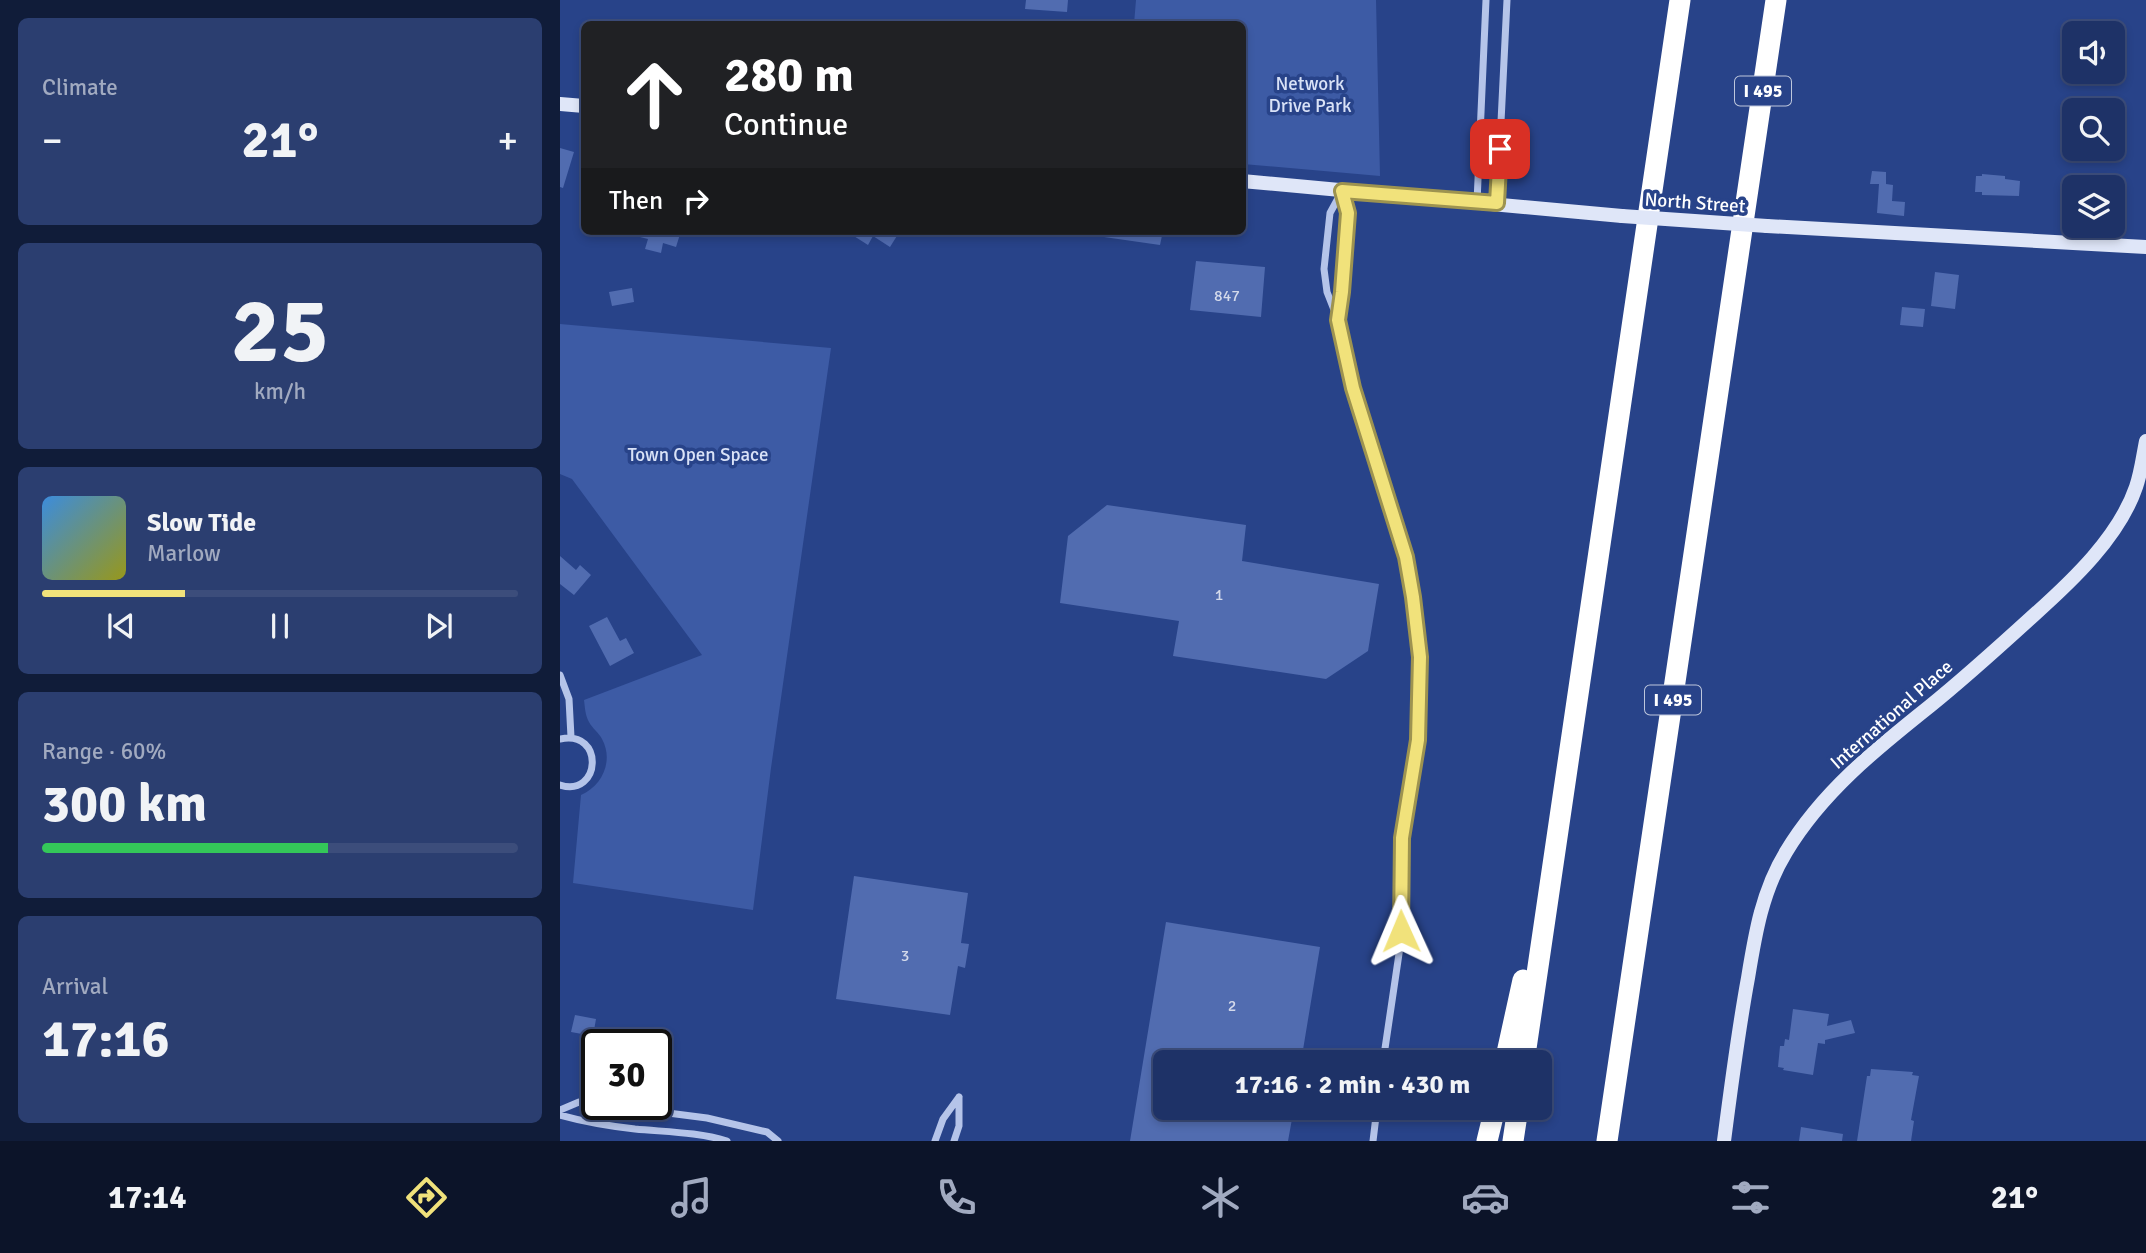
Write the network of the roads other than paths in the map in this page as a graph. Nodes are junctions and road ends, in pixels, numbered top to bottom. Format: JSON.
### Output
{"nodes":[{"id":1,"x":1486,"y":0,"type":"edge"},
{"id":2,"x":1507,"y":0,"type":"edge"},
{"id":3,"x":1680,"y":0,"type":"edge"},
{"id":4,"x":1776,"y":0,"type":"edge"},
{"id":5,"x":560,"y":104,"type":"edge"},
{"id":6,"x":581,"y":106,"type":"edge"},
{"id":7,"x":1246,"y":181,"type":"edge"},
{"id":8,"x":1342,"y":191,"type":"junction"},
{"id":9,"x":1477,"y":202,"type":"junction"},
{"id":10,"x":1497,"y":203,"type":"junction"},
{"id":11,"x":2146,"y":247,"type":"edge"},
{"id":12,"x":1338,"y":320,"type":"junction"},
{"id":13,"x":2146,"y":441,"type":"edge"},
{"id":14,"x":560,"y":675,"type":"edge"},
{"id":15,"x":570,"y":737,"type":"junction"},
{"id":16,"x":560,"y":739,"type":"edge"},
{"id":17,"x":560,"y":785,"type":"edge"},
{"id":18,"x":1562,"y":800,"type":"junction"},
{"id":19,"x":1385,"y":1050,"type":"edge"},
{"id":20,"x":1508,"y":1050,"type":"edge"},
{"id":21,"x":1526,"y":1050,"type":"edge"},
{"id":22,"x":581,"y":1102,"type":"edge"},
{"id":23,"x":560,"y":1113,"type":"edge"},
{"id":24,"x":672,"y":1114,"type":"edge"},
{"id":25,"x":1376,"y":1120,"type":"edge"},
{"id":26,"x":1492,"y":1120,"type":"edge"},
{"id":27,"x":1516,"y":1120,"type":"edge"},
{"id":28,"x":727,"y":1141,"type":"edge"},
{"id":29,"x":778,"y":1141,"type":"edge"},
{"id":30,"x":935,"y":1141,"type":"edge"},
{"id":31,"x":954,"y":1141,"type":"edge"},
{"id":32,"x":1373,"y":1141,"type":"edge"},
{"id":33,"x":1487,"y":1141,"type":"edge"},
{"id":34,"x":1513,"y":1141,"type":"edge"},
{"id":35,"x":1607,"y":1141,"type":"edge"},
{"id":36,"x":1724,"y":1141,"type":"edge"}],
"edges":[{"from":1,"to":9,"type":"street"},
{"from":2,"to":10,"type":"street"},
{"from":3,"to":18,"type":"highway"},
{"from":4,"to":35,"type":"highway","number":"I 495"},
{"from":5,"to":6,"type":"main road"},
{"from":7,"to":8,"type":"main road","name":"North Street"},
{"from":8,"to":9,"type":"main road","name":"North Street"},
{"from":8,"to":12,"type":"street"},
{"from":8,"to":12,"type":"street"},
{"from":9,"to":10,"type":"main road","name":"North Street"},
{"from":10,"to":11,"type":"main road","name":"North Street","bridge":true},
{"from":12,"to":19,"type":"street"},
{"from":13,"to":36,"type":"main road","name":"International Place"},
{"from":14,"to":15,"type":"street"},
{"from":15,"to":16,"type":"street"},
{"from":15,"to":17,"type":"street"},
{"from":18,"to":20,"type":"highway"},
{"from":18,"to":21,"type":"highway"},
{"from":22,"to":23,"type":"street"},
{"from":23,"to":28,"type":"street"},
{"from":24,"to":29,"type":"street"},
{"from":25,"to":32,"type":"street"},
{"from":26,"to":33,"type":"highway"},
{"from":27,"to":34,"type":"highway"},
{"from":30,"to":31,"type":"street"}]}
